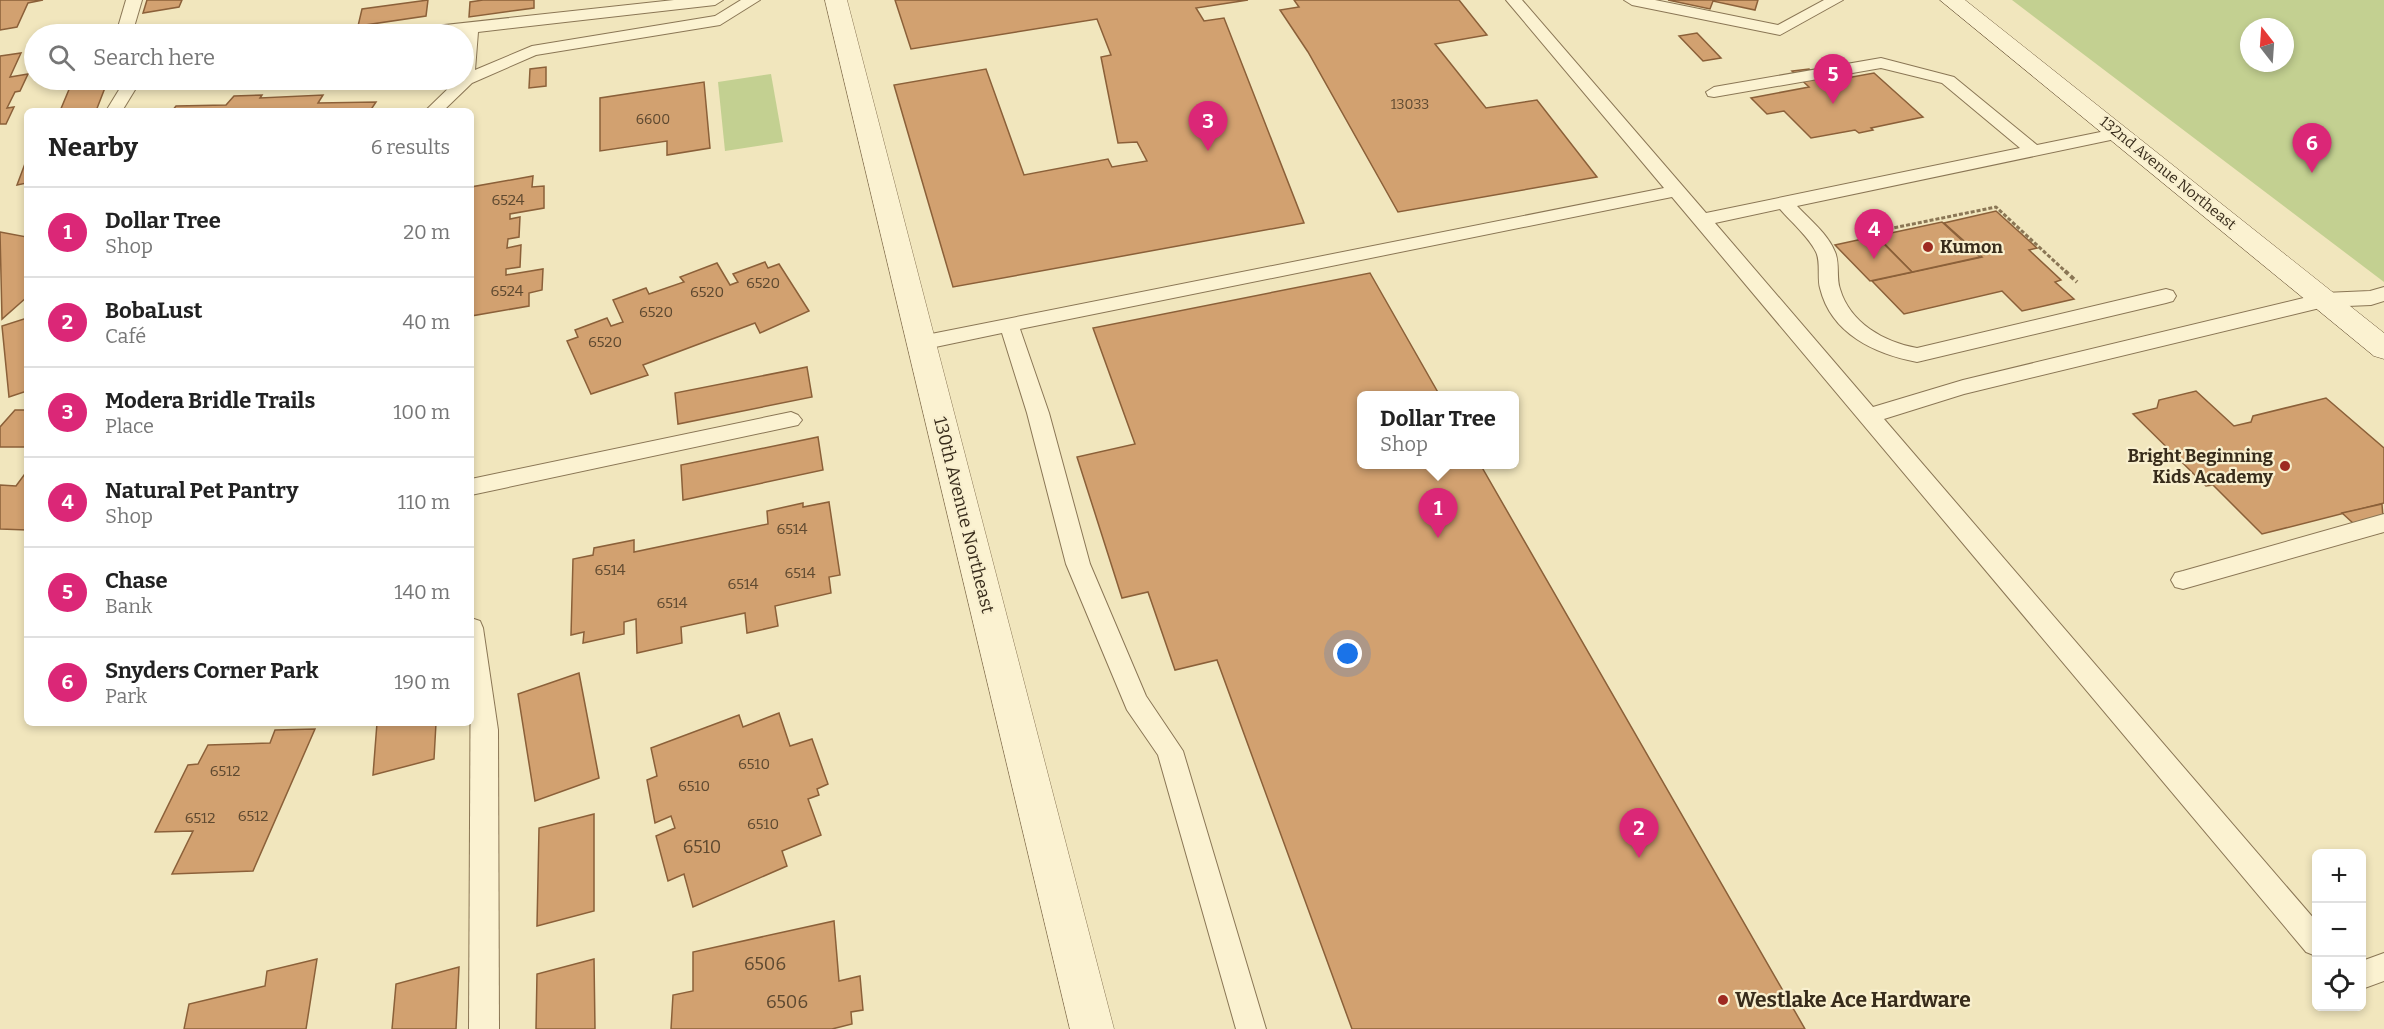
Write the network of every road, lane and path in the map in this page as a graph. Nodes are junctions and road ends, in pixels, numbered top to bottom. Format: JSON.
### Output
{"nodes":[{"id":1,"x":134,"y":0,"type":"edge"},
{"id":2,"x":715,"y":0,"type":"edge"},
{"id":3,"x":752,"y":0,"type":"edge"},
{"id":4,"x":836,"y":0,"type":"edge"},
{"id":5,"x":1514,"y":0,"type":"edge"},
{"id":6,"x":1632,"y":0,"type":"edge"},
{"id":7,"x":1835,"y":0,"type":"edge"},
{"id":8,"x":1951,"y":0,"type":"edge"},
{"id":9,"x":127,"y":24,"type":"edge"},
{"id":10,"x":474,"y":28,"type":"edge"},
{"id":11,"x":474,"y":76,"type":"edge"},
{"id":12,"x":127,"y":90,"type":"edge"},
{"id":13,"x":455,"y":90,"type":"edge"},
{"id":14,"x":1714,"y":92,"type":"dead end"},
{"id":15,"x":116,"y":108,"type":"edge"},
{"id":16,"x":436,"y":108,"type":"edge"},
{"id":17,"x":2120,"y":133,"type":"junction"},
{"id":18,"x":2034,"y":152,"type":"junction"},
{"id":19,"x":1676,"y":191,"type":"junction"},
{"id":20,"x":1784,"y":203,"type":"junction"},
{"id":21,"x":1701,"y":220,"type":"junction"},
{"id":22,"x":1848,"y":237,"type":"dead end"},
{"id":23,"x":2084,"y":289,"type":"dead end"},
{"id":24,"x":2384,"y":294,"type":"edge"},
{"id":25,"x":2166,"y":296,"type":"dead end"},
{"id":26,"x":2324,"y":300,"type":"junction"},
{"id":27,"x":1009,"y":325,"type":"junction"},
{"id":28,"x":921,"y":343,"type":"junction"},
{"id":29,"x":2384,"y":349,"type":"edge"},
{"id":30,"x":1869,"y":416,"type":"junction"},
{"id":31,"x":791,"y":420,"type":"dead end"},
{"id":32,"x":474,"y":486,"type":"edge"},
{"id":33,"x":2384,"y":523,"type":"edge"},
{"id":34,"x":2183,"y":580,"type":"dead end"},
{"id":35,"x":474,"y":650,"type":"edge"},
{"id":36,"x":2312,"y":937,"type":"edge"},
{"id":37,"x":2384,"y":967,"type":"edge"},
{"id":38,"x":2366,"y":973,"type":"edge"},
{"id":39,"x":484,"y":1029,"type":"edge"},
{"id":40,"x":1092,"y":1029,"type":"edge"},
{"id":41,"x":1251,"y":1029,"type":"edge"}],
"edges":[{"from":1,"to":9,"type":"lane"},
{"from":2,"to":10,"type":"lane"},
{"from":3,"to":11,"type":"lane"},
{"from":4,"to":28,"type":"street","name":"130th Avenue Northeast"},
{"from":5,"to":19,"type":"lane"},
{"from":6,"to":7,"type":"lane"},
{"from":8,"to":17,"type":"street","name":"132nd Avenue Northeast"},
{"from":12,"to":15,"type":"lane"},
{"from":13,"to":16,"type":"lane"},
{"from":14,"to":18,"type":"lane"},
{"from":17,"to":18,"type":"lane"},
{"from":17,"to":26,"type":"street","name":"132nd Avenue Northeast"},
{"from":18,"to":20,"type":"lane"},
{"from":19,"to":21,"type":"lane"},
{"from":19,"to":27,"type":"lane"},
{"from":20,"to":21,"type":"lane"},
{"from":20,"to":25,"type":"lane"},
{"from":21,"to":30,"type":"lane"},
{"from":22,"to":23,"type":"path"},
{"from":24,"to":26,"type":"lane"},
{"from":26,"to":29,"type":"street","name":"132nd Avenue Northeast"},
{"from":26,"to":30,"type":"lane"},
{"from":27,"to":28,"type":"lane"},
{"from":27,"to":41,"type":"lane"},
{"from":28,"to":40,"type":"street","name":"130th Avenue Northeast"},
{"from":30,"to":36,"type":"lane"},
{"from":31,"to":32,"type":"lane"},
{"from":33,"to":34,"type":"lane"},
{"from":35,"to":39,"type":"lane"},
{"from":37,"to":38,"type":"lane"}]}
